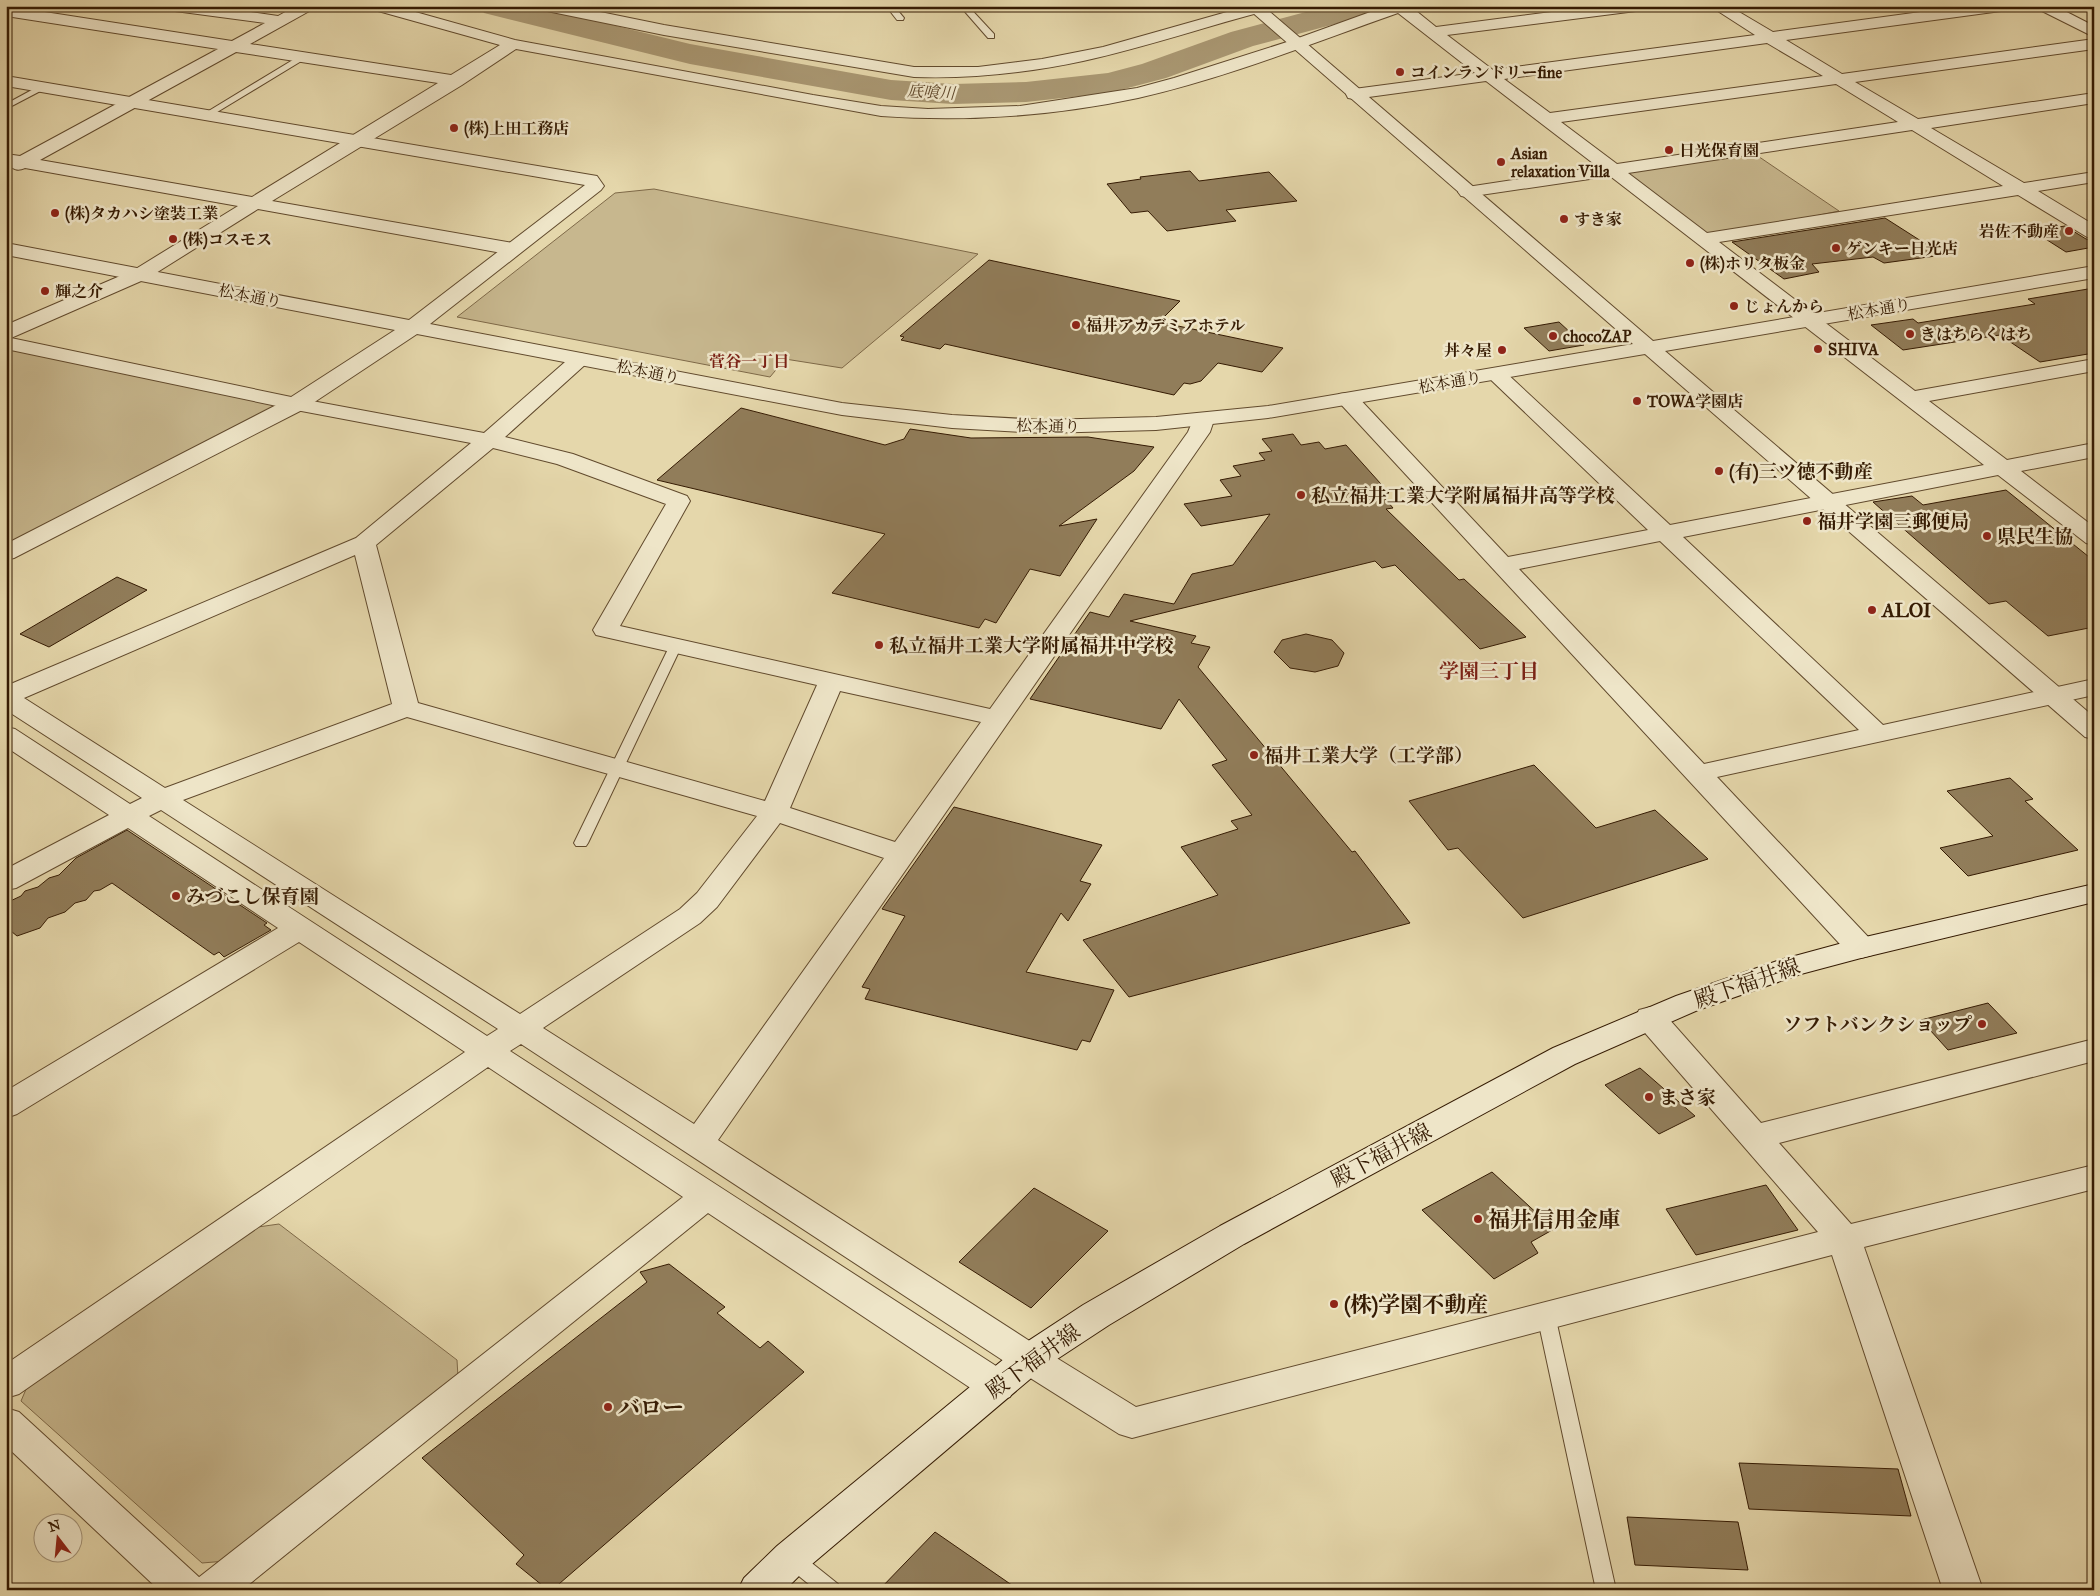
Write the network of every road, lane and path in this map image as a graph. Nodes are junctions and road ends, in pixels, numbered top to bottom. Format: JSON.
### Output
{"nodes":[{"id":1,"x":175,"y":6,"type":"edge"},
{"id":2,"x":308,"y":6,"type":"edge"},
{"id":3,"x":376,"y":6,"type":"edge"},
{"id":4,"x":547,"y":6,"type":"edge"},
{"id":5,"x":890,"y":6,"type":"edge"},
{"id":6,"x":964,"y":6,"type":"edge"},
{"id":7,"x":1636,"y":6,"type":"edge"},
{"id":8,"x":1718,"y":6,"type":"edge"},
{"id":9,"x":2002,"y":6,"type":"edge"},
{"id":10,"x":2043,"y":6,"type":"edge"},
{"id":11,"x":1401,"y":7,"type":"edge"},
{"id":12,"x":1259,"y":8,"type":"edge"},
{"id":13,"x":7,"y":11,"type":"edge"},
{"id":14,"x":218,"y":12,"type":"junction"},
{"id":15,"x":900,"y":18,"type":"dead end"},
{"id":16,"x":281,"y":21,"type":"junction"},
{"id":17,"x":1434,"y":32,"type":"junction"},
{"id":18,"x":2094,"y":32,"type":"edge"},
{"id":19,"x":991,"y":36,"type":"dead end"},
{"id":20,"x":172,"y":37,"type":"junction"},
{"id":21,"x":1770,"y":38,"type":"junction"},
{"id":22,"x":1293,"y":41,"type":"junction"},
{"id":23,"x":512,"y":44,"type":"junction"},
{"id":24,"x":2094,"y":44,"type":"edge"},
{"id":25,"x":234,"y":46,"type":"junction"},
{"id":26,"x":304,"y":57,"type":"junction"},
{"id":27,"x":1490,"y":75,"type":"junction"},
{"id":28,"x":1838,"y":79,"type":"junction"},
{"id":29,"x":6,"y":81,"type":"edge"},
{"id":30,"x":456,"y":81,"type":"junction"},
{"id":31,"x":44,"y":87,"type":"junction"},
{"id":32,"x":1354,"y":94,"type":"junction"},
{"id":33,"x":2094,"y":98,"type":"edge"},
{"id":34,"x":132,"y":102,"type":"junction"},
{"id":35,"x":6,"y":107,"type":"edge"},
{"id":36,"x":206,"y":115,"type":"junction"},
{"id":37,"x":1548,"y":119,"type":"junction"},
{"id":38,"x":1914,"y":125,"type":"junction"},
{"id":39,"x":359,"y":140,"type":"junction"},
{"id":40,"x":15,"y":160,"type":"edge"},
{"id":41,"x":1614,"y":170,"type":"junction"},
{"id":42,"x":6,"y":171,"type":"edge"},
{"id":43,"x":2094,"y":177,"type":"edge"},
{"id":44,"x":2020,"y":189,"type":"junction"},
{"id":45,"x":1467,"y":192,"type":"junction"},
{"id":46,"x":258,"y":204,"type":"junction"},
{"id":47,"x":2094,"y":234,"type":"edge"},
{"id":48,"x":1704,"y":238,"type":"junction"},
{"id":49,"x":6,"y":249,"type":"edge"},
{"id":50,"x":513,"y":249,"type":"junction"},
{"id":51,"x":2094,"y":272,"type":"edge"},
{"id":52,"x":141,"y":274,"type":"junction"},
{"id":53,"x":1811,"y":320,"type":"junction"},
{"id":54,"x":413,"y":327,"type":"junction"},
{"id":55,"x":6,"y":333,"type":"edge"},
{"id":56,"x":6,"y":343,"type":"edge"},
{"id":57,"x":1650,"y":348,"type":"junction"},
{"id":58,"x":580,"y":359,"type":"junction"},
{"id":59,"x":2094,"y":365,"type":"edge"},
{"id":60,"x":1496,"y":374,"type":"junction"},
{"id":61,"x":1912,"y":398,"type":"junction"},
{"id":62,"x":1347,"y":400,"type":"junction"},
{"id":63,"x":296,"y":404,"type":"junction"},
{"id":64,"x":1203,"y":420,"type":"junction"},
{"id":65,"x":489,"y":440,"type":"junction"},
{"id":66,"x":2094,"y":450,"type":"edge"},
{"id":67,"x":2002,"y":467,"type":"junction"},
{"id":68,"x":1825,"y":501,"type":"junction"},
{"id":69,"x":1666,"y":532,"type":"junction"},
{"id":70,"x":2094,"y":538,"type":"edge"},
{"id":71,"x":364,"y":543,"type":"junction"},
{"id":72,"x":6,"y":553,"type":"edge"},
{"id":73,"x":1502,"y":565,"type":"junction"},
{"id":74,"x":676,"y":645,"type":"junction"},
{"id":75,"x":832,"y":680,"type":"junction"},
{"id":76,"x":2094,"y":687,"type":"edge"},
{"id":77,"x":2053,"y":696,"type":"junction"},
{"id":78,"x":6,"y":697,"type":"edge"},
{"id":79,"x":406,"y":708,"type":"junction"},
{"id":80,"x":997,"y":718,"type":"junction"},
{"id":81,"x":2094,"y":732,"type":"edge"},
{"id":82,"x":1878,"y":734,"type":"junction"},
{"id":83,"x":6,"y":735,"type":"edge"},
{"id":84,"x":618,"y":768,"type":"junction"},
{"id":85,"x":1698,"y":773,"type":"junction"},
{"id":86,"x":162,"y":798,"type":"junction"},
{"id":87,"x":774,"y":812,"type":"junction"},
{"id":88,"x":130,"y":815,"type":"junction"},
{"id":89,"x":581,"y":843,"type":"dead end"},
{"id":90,"x":902,"y":854,"type":"junction"},
{"id":91,"x":6,"y":881,"type":"edge"},
{"id":92,"x":2094,"y":893,"type":"edge"},
{"id":93,"x":298,"y":929,"type":"junction"},
{"id":94,"x":1861,"y":948,"type":"junction"},
{"id":95,"x":1650,"y":1018,"type":"junction"},
{"id":96,"x":520,"y":1029,"type":"junction"},
{"id":97,"x":2094,"y":1050,"type":"edge"},
{"id":98,"x":488,"y":1051,"type":"junction"},
{"id":99,"x":6,"y":1106,"type":"edge"},
{"id":100,"x":1755,"y":1137,"type":"junction"},
{"id":101,"x":698,"y":1143,"type":"junction"},
{"id":102,"x":2094,"y":1177,"type":"edge"},
{"id":103,"x":707,"y":1196,"type":"junction"},
{"id":104,"x":1844,"y":1239,"type":"junction"},
{"id":105,"x":1546,"y":1316,"type":"junction"},
{"id":106,"x":1029,"y":1359,"type":"junction"},
{"id":107,"x":6,"y":1383,"type":"edge"},
{"id":108,"x":996,"y":1386,"type":"junction"},
{"id":109,"x":6,"y":1423,"type":"edge"},
{"id":110,"x":791,"y":1558,"type":"junction"},
{"id":111,"x":186,"y":1590,"type":"edge"},
{"id":112,"x":212,"y":1590,"type":"edge"},
{"id":113,"x":758,"y":1590,"type":"edge"},
{"id":114,"x":831,"y":1590,"type":"edge"},
{"id":115,"x":1606,"y":1590,"type":"edge"},
{"id":116,"x":1963,"y":1590,"type":"edge"}],
"edges":[{"from":1,"to":14,"type":"street"},
{"from":2,"to":16,"type":"street"},
{"from":3,"to":23,"type":"street"},
{"from":4,"to":12,"type":"street"},
{"from":5,"to":15,"type":"lane"},
{"from":6,"to":19,"type":"lane"},
{"from":7,"to":17,"type":"street"},
{"from":8,"to":21,"type":"street"},
{"from":9,"to":21,"type":"street"},
{"from":10,"to":18,"type":"street"},
{"from":11,"to":17,"type":"street"},
{"from":11,"to":22,"type":"street"},
{"from":12,"to":22,"type":"street"},
{"from":13,"to":20,"type":"street"},
{"from":14,"to":16,"type":"street"},
{"from":14,"to":20,"type":"street"},
{"from":16,"to":25,"type":"street"},
{"from":17,"to":27,"type":"street"},
{"from":20,"to":25,"type":"street"},
{"from":21,"to":27,"type":"street"},
{"from":21,"to":28,"type":"street"},
{"from":22,"to":23,"type":"street"},
{"from":22,"to":32,"type":"street"},
{"from":23,"to":30,"type":"street"},
{"from":24,"to":28,"type":"street"},
{"from":25,"to":26,"type":"street"},
{"from":25,"to":34,"type":"street"},
{"from":26,"to":30,"type":"street"},
{"from":26,"to":36,"type":"lane"},
{"from":27,"to":32,"type":"street"},
{"from":27,"to":37,"type":"street"},
{"from":28,"to":37,"type":"street"},
{"from":28,"to":38,"type":"street"},
{"from":29,"to":31,"type":"street"},
{"from":30,"to":39,"type":"street"},
{"from":31,"to":34,"type":"street"},
{"from":31,"to":35,"type":"lane"},
{"from":32,"to":45,"type":"street"},
{"from":33,"to":38,"type":"street"},
{"from":34,"to":36,"type":"street"},
{"from":34,"to":40,"type":"street"},
{"from":36,"to":39,"type":"street"},
{"from":37,"to":41,"type":"street"},
{"from":38,"to":41,"type":"street"},
{"from":38,"to":44,"type":"street"},
{"from":39,"to":46,"type":"street"},
{"from":39,"to":50,"type":"street"},
{"from":40,"to":42,"type":"street"},
{"from":40,"to":46,"type":"street"},
{"from":41,"to":45,"type":"street"},
{"from":41,"to":48,"type":"street"},
{"from":43,"to":44,"type":"street"},
{"from":44,"to":47,"type":"street"},
{"from":44,"to":48,"type":"street"},
{"from":45,"to":57,"type":"street"},
{"from":46,"to":50,"type":"street"},
{"from":46,"to":52,"type":"street"},
{"from":48,"to":53,"type":"street"},
{"from":49,"to":52,"type":"street","name":"松本通り"},
{"from":50,"to":54,"type":"street"},
{"from":51,"to":53,"type":"street","name":"松本通り"},
{"from":52,"to":54,"type":"street","name":"松本通り"},
{"from":52,"to":55,"type":"street"},
{"from":53,"to":57,"type":"street","name":"松本通り"},
{"from":53,"to":61,"type":"street"},
{"from":54,"to":58,"type":"street","name":"松本通り"},
{"from":54,"to":63,"type":"street"},
{"from":56,"to":63,"type":"street"},
{"from":57,"to":60,"type":"street","name":"松本通り"},
{"from":57,"to":68,"type":"street"},
{"from":58,"to":64,"type":"street","name":"松本通り"},
{"from":58,"to":65,"type":"street"},
{"from":59,"to":61,"type":"street"},
{"from":60,"to":62,"type":"street","name":"松本通り"},
{"from":60,"to":69,"type":"street"},
{"from":61,"to":67,"type":"street"},
{"from":62,"to":64,"type":"street","name":"松本通り"},
{"from":62,"to":73,"type":"street"},
{"from":63,"to":65,"type":"street"},
{"from":63,"to":72,"type":"street"},
{"from":64,"to":80,"type":"street"},
{"from":65,"to":71,"type":"street"},
{"from":65,"to":74,"type":"street"},
{"from":66,"to":67,"type":"street"},
{"from":67,"to":68,"type":"street"},
{"from":67,"to":70,"type":"street"},
{"from":68,"to":69,"type":"street"},
{"from":68,"to":77,"type":"street"},
{"from":69,"to":73,"type":"street"},
{"from":69,"to":82,"type":"street"},
{"from":71,"to":78,"type":"street"},
{"from":71,"to":79,"type":"street"},
{"from":73,"to":85,"type":"street"},
{"from":74,"to":75,"type":"street"},
{"from":74,"to":84,"type":"lane"},
{"from":75,"to":80,"type":"street"},
{"from":75,"to":87,"type":"street"},
{"from":76,"to":77,"type":"street"},
{"from":77,"to":81,"type":"street"},
{"from":77,"to":82,"type":"street"},
{"from":78,"to":86,"type":"street"},
{"from":79,"to":84,"type":"street"},
{"from":79,"to":86,"type":"street"},
{"from":80,"to":90,"type":"street"},
{"from":82,"to":85,"type":"street"},
{"from":83,"to":88,"type":"street"},
{"from":84,"to":87,"type":"street"},
{"from":84,"to":89,"type":"lane"},
{"from":85,"to":94,"type":"street"},
{"from":86,"to":88,"type":"street"},
{"from":86,"to":96,"type":"street"},
{"from":87,"to":90,"type":"street"},
{"from":87,"to":96,"type":"street"},
{"from":88,"to":91,"type":"street"},
{"from":88,"to":93,"type":"street"},
{"from":90,"to":101,"type":"street"},
{"from":92,"to":94,"type":"street","name":"殿下福井線"},
{"from":93,"to":98,"type":"street"},
{"from":93,"to":99,"type":"street"},
{"from":94,"to":95,"type":"street","name":"殿下福井線"},
{"from":95,"to":100,"type":"street"},
{"from":95,"to":106,"type":"street","name":"殿下福井線"},
{"from":96,"to":98,"type":"street"},
{"from":96,"to":101,"type":"street"},
{"from":97,"to":100,"type":"street"},
{"from":98,"to":103,"type":"street"},
{"from":98,"to":107,"type":"street"},
{"from":100,"to":104,"type":"street"},
{"from":101,"to":106,"type":"street"},
{"from":102,"to":104,"type":"street"},
{"from":103,"to":108,"type":"street"},
{"from":103,"to":112,"type":"street"},
{"from":104,"to":105,"type":"street"},
{"from":104,"to":116,"type":"street"},
{"from":105,"to":106,"type":"street"},
{"from":105,"to":115,"type":"lane"},
{"from":106,"to":108,"type":"street","name":"殿下福井線"},
{"from":108,"to":110,"type":"street","name":"殿下福井線"},
{"from":109,"to":111,"type":"street"},
{"from":110,"to":113,"type":"street","name":"殿下福井線"},
{"from":110,"to":114,"type":"lane"}]}
